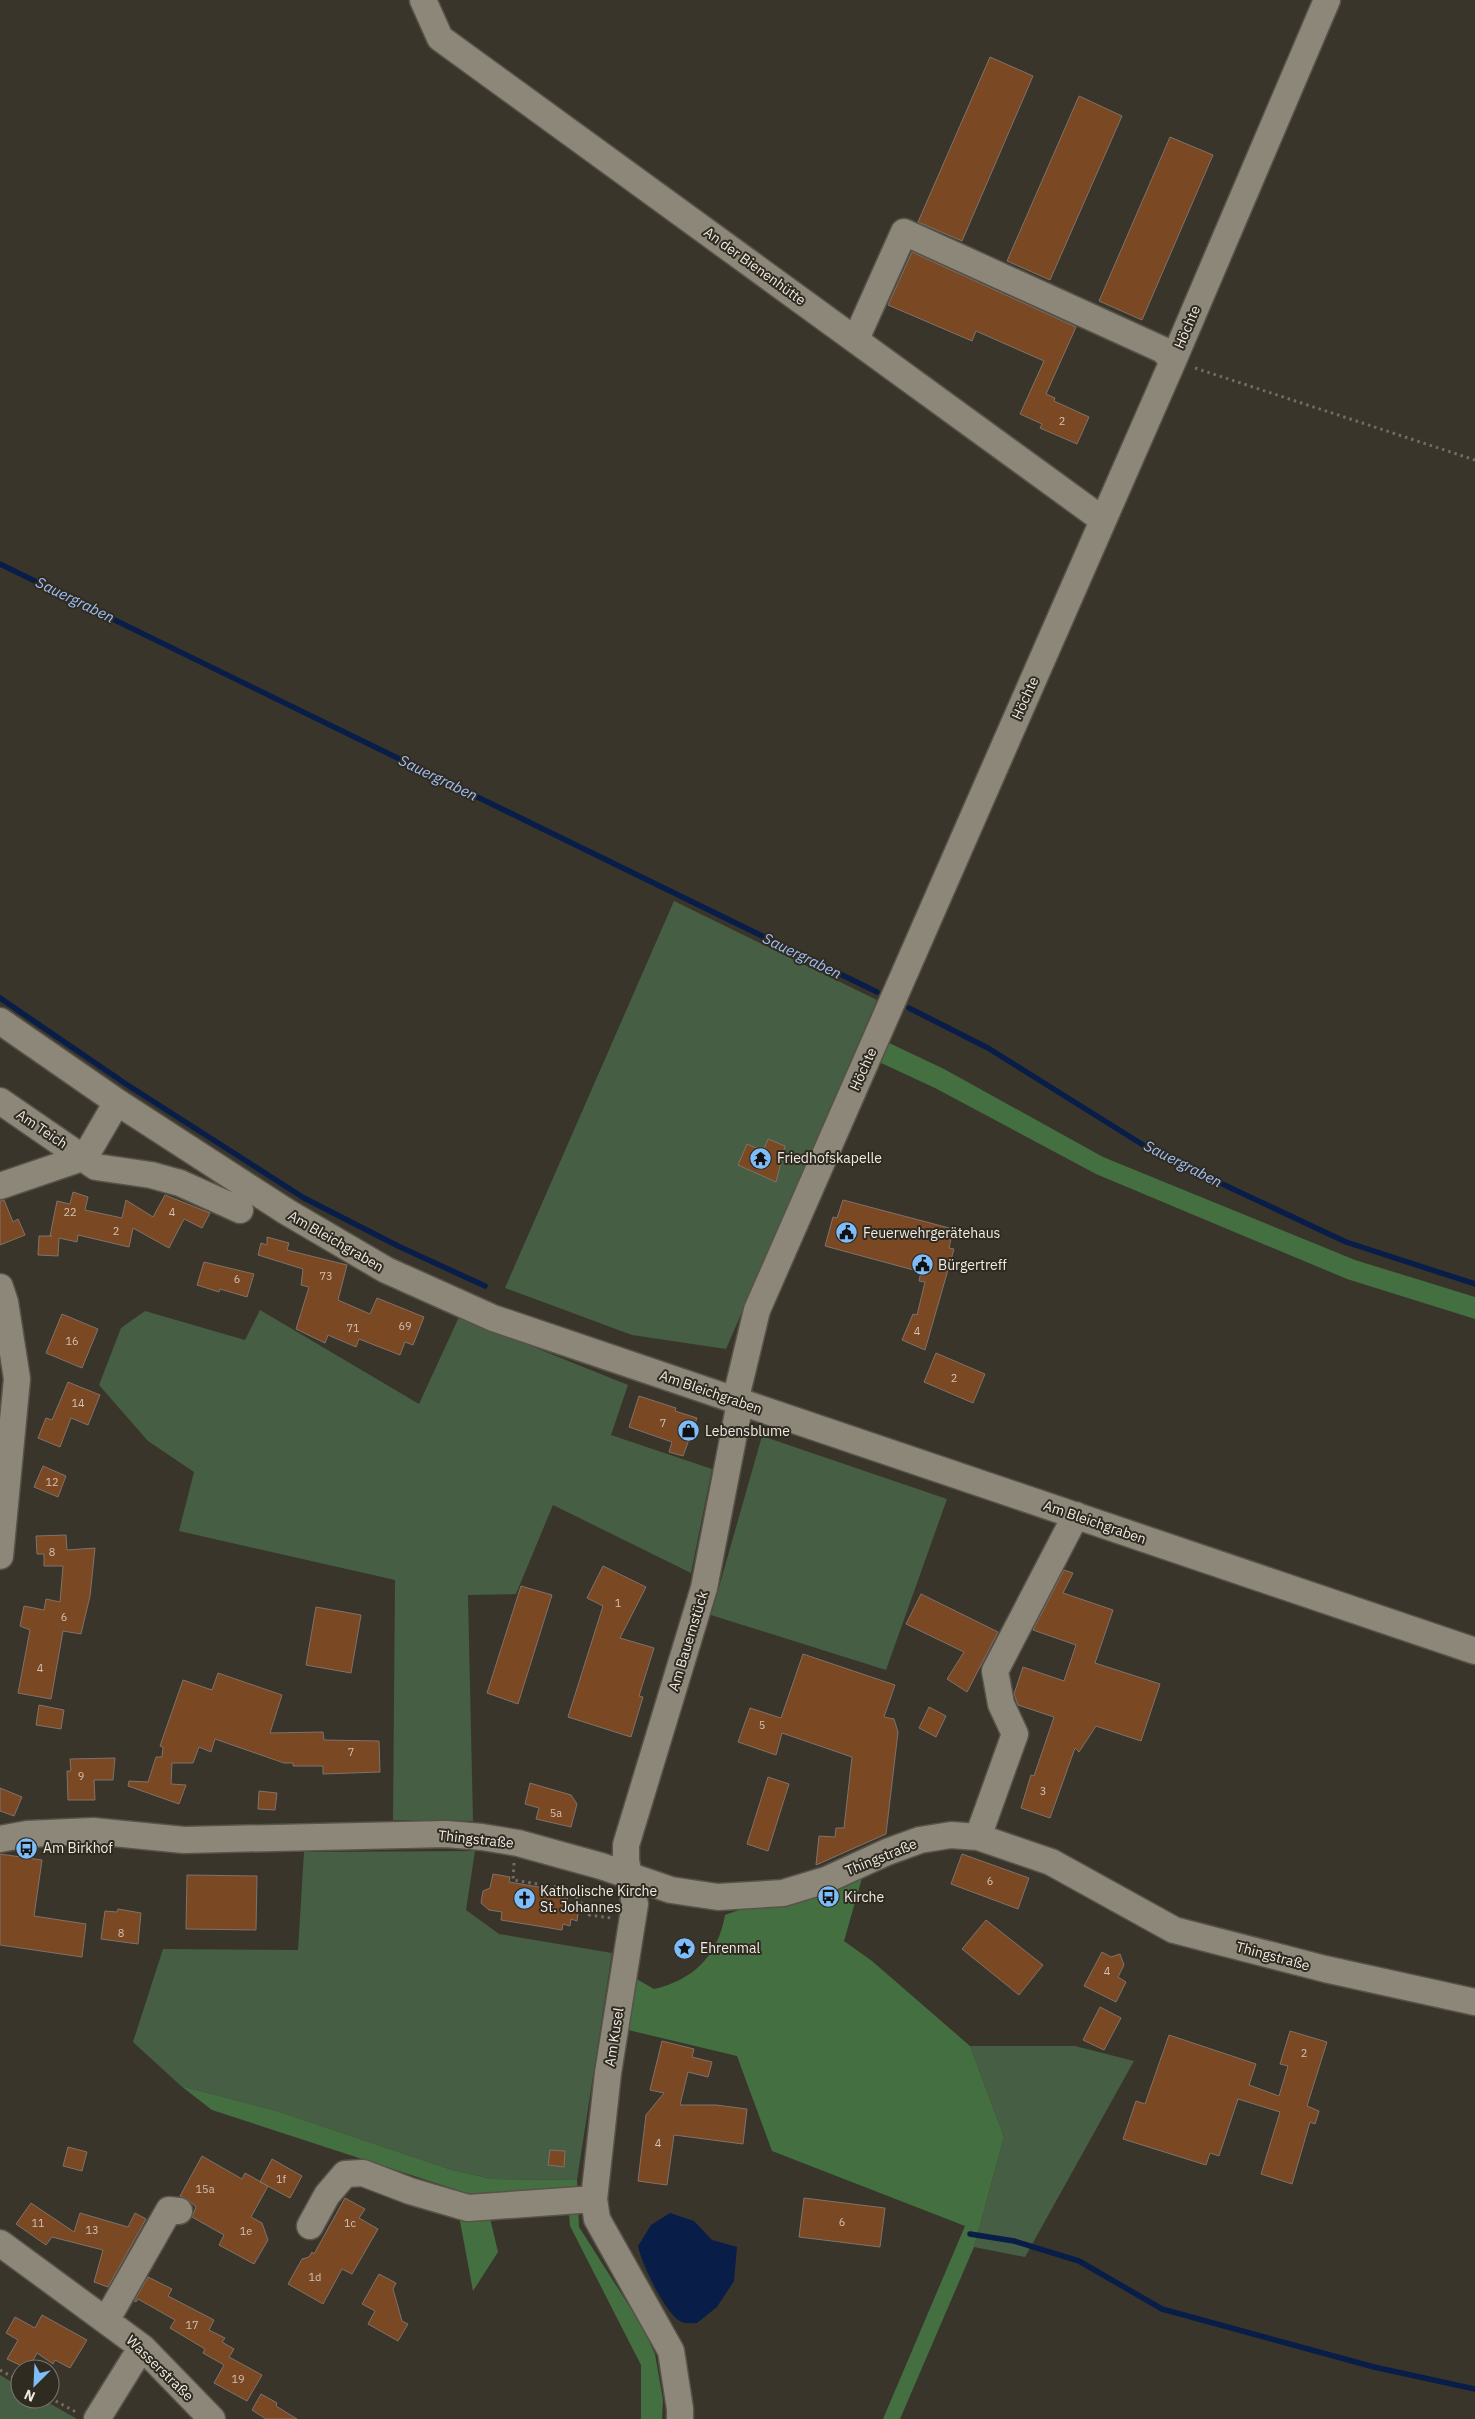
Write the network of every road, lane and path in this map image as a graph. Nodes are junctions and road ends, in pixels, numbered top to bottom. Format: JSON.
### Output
{"nodes":[{"id":1,"x":423,"y":0,"type":"edge"},
{"id":2,"x":1327,"y":0,"type":"edge"},
{"id":3,"x":856,"y":339,"type":"junction"},
{"id":4,"x":1173,"y":361,"type":"junction"},
{"id":5,"x":1475,"y":460,"type":"edge"},
{"id":6,"x":1103,"y":520,"type":"junction"},
{"id":7,"x":0,"y":1021,"type":"edge"},
{"id":8,"x":0,"y":1101,"type":"edge"},
{"id":9,"x":117,"y":1102,"type":"junction"},
{"id":10,"x":85,"y":1157,"type":"junction"},
{"id":11,"x":0,"y":1186,"type":"edge"},
{"id":12,"x":240,"y":1210,"type":"dead end"},
{"id":13,"x":0,"y":1287,"type":"edge"},
{"id":14,"x":738,"y":1401,"type":"junction"},
{"id":15,"x":1076,"y":1515,"type":"junction"},
{"id":16,"x":0,"y":1556,"type":"edge"},
{"id":17,"x":1475,"y":1652,"type":"edge"},
{"id":18,"x":978,"y":1837,"type":"junction"},
{"id":19,"x":0,"y":1838,"type":"edge"},
{"id":20,"x":518,"y":1843,"type":"junction"},
{"id":21,"x":630,"y":1877,"type":"junction"},
{"id":22,"x":632,"y":1922,"type":"junction"},
{"id":23,"x":1475,"y":2002,"type":"edge"},
{"id":24,"x":594,"y":2199,"type":"junction"},
{"id":25,"x":179,"y":2211,"type":"dead end"},
{"id":26,"x":310,"y":2226,"type":"dead end"},
{"id":27,"x":0,"y":2243,"type":"edge"},
{"id":28,"x":106,"y":2320,"type":"junction"},
{"id":29,"x":143,"y":2348,"type":"junction"},
{"id":30,"x":60,"y":2403,"type":"edge"},
{"id":31,"x":89,"y":2417,"type":"edge"},
{"id":32,"x":212,"y":2419,"type":"edge"},
{"id":33,"x":680,"y":2419,"type":"edge"}],
"edges":[{"from":1,"to":3,"type":"street","name":"An der Bienenhütte"},
{"from":2,"to":4,"type":"street","name":"Höchte"},
{"from":3,"to":4,"type":"street"},
{"from":3,"to":6,"type":"street","name":"An der Bienenhütte"},
{"from":4,"to":5,"type":"path"},
{"from":4,"to":6,"type":"street","name":"Höchte"},
{"from":6,"to":14,"type":"street","name":"Höchte"},
{"from":7,"to":9,"type":"street","name":"Am Bleichgraben"},
{"from":8,"to":10,"type":"street","name":"Am Teich"},
{"from":9,"to":10,"type":"street"},
{"from":9,"to":14,"type":"street","name":"Am Bleichgraben"},
{"from":10,"to":11,"type":"street"},
{"from":10,"to":12,"type":"street","name":"Am Teich"},
{"from":13,"to":16,"type":"street"},
{"from":14,"to":15,"type":"street","name":"Am Bleichgraben"},
{"from":14,"to":21,"type":"street","name":"Am Bauernstück"},
{"from":15,"to":17,"type":"street","name":"Am Bleichgraben"},
{"from":15,"to":18,"type":"street"},
{"from":18,"to":21,"type":"street","name":"Thingstraße"},
{"from":18,"to":23,"type":"street","name":"Thingstraße"},
{"from":19,"to":20,"type":"street","name":"Thingstraße"},
{"from":20,"to":21,"type":"street","name":"Thingstraße"},
{"from":20,"to":22,"type":"path"},
{"from":21,"to":22,"type":"street","name":"Am Kusel"},
{"from":22,"to":24,"type":"street","name":"Am Kusel"},
{"from":24,"to":26,"type":"street"},
{"from":24,"to":33,"type":"street","name":"Am Kusel"},
{"from":25,"to":28,"type":"street"},
{"from":27,"to":28,"type":"street","name":"Wasserstraße"},
{"from":28,"to":29,"type":"street","name":"Wasserstraße"},
{"from":29,"to":31,"type":"street"},
{"from":29,"to":32,"type":"street","name":"Wasserstraße"},
{"from":30,"to":31,"type":"path"}]}
